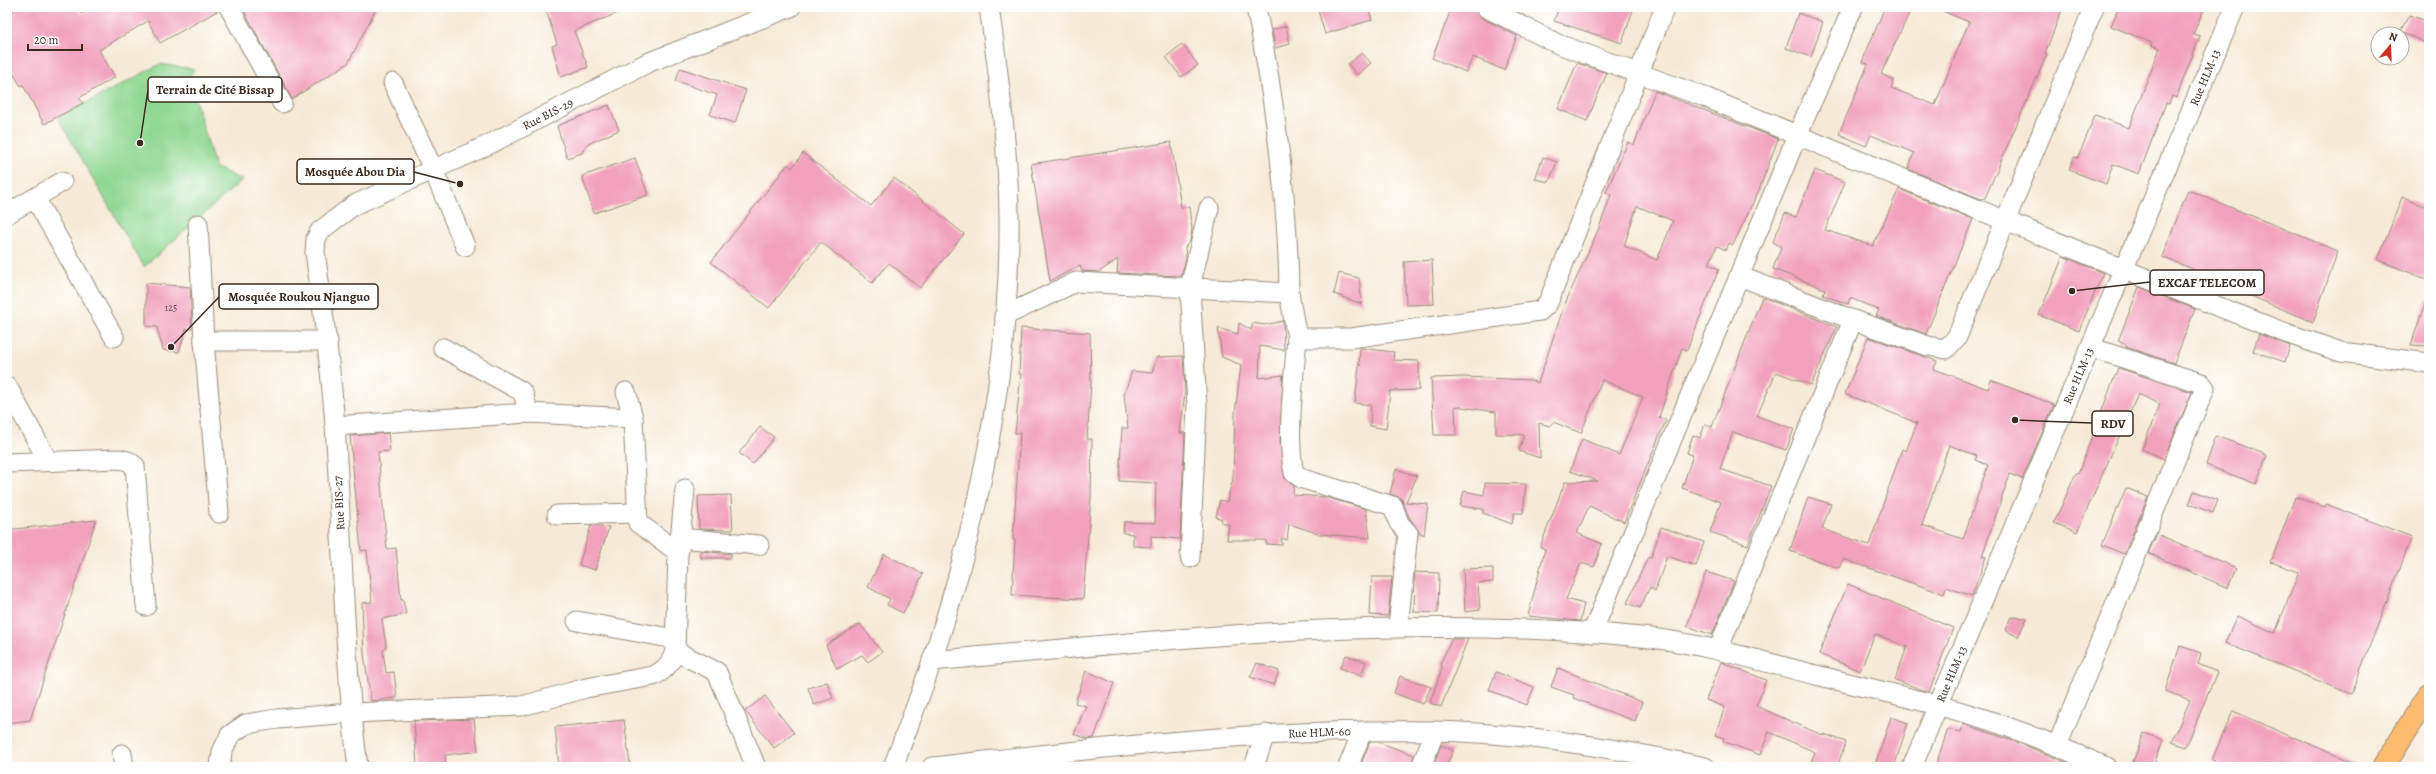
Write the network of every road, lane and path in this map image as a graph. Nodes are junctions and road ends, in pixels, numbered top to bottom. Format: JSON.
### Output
{"nodes":[{"id":1,"x":229,"y":7,"type":"edge"},
{"id":2,"x":791,"y":7,"type":"edge"},
{"id":3,"x":989,"y":7,"type":"edge"},
{"id":4,"x":1256,"y":7,"type":"edge"},
{"id":5,"x":1485,"y":7,"type":"edge"},
{"id":6,"x":1665,"y":7,"type":"edge"},
{"id":7,"x":1853,"y":7,"type":"edge"},
{"id":8,"x":2094,"y":7,"type":"edge"},
{"id":9,"x":2235,"y":7,"type":"edge"},
{"id":10,"x":1637,"y":74,"type":"junction"},
{"id":11,"x":393,"y":83,"type":"dead end"},
{"id":12,"x":282,"y":103,"type":"dead end"},
{"id":13,"x":1797,"y":136,"type":"junction"},
{"id":14,"x":433,"y":169,"type":"junction"},
{"id":15,"x":62,"y":182,"type":"dead end"},
{"id":16,"x":35,"y":198,"type":"junction"},
{"id":17,"x":1209,"y":208,"type":"dead end"},
{"id":18,"x":7,"y":214,"type":"edge"},
{"id":19,"x":2006,"y":222,"type":"junction"},
{"id":20,"x":198,"y":224,"type":"dead end"},
{"id":21,"x":316,"y":239,"type":"joint"},
{"id":22,"x":465,"y":246,"type":"dead end"},
{"id":23,"x":2125,"y":270,"type":"junction"},
{"id":24,"x":1739,"y":276,"type":"junction"},
{"id":25,"x":1190,"y":288,"type":"junction"},
{"id":26,"x":1289,"y":293,"type":"junction"},
{"id":27,"x":1004,"y":316,"type":"junction"},
{"id":28,"x":1853,"y":320,"type":"junction"},
{"id":29,"x":114,"y":337,"type":"dead end"},
{"id":30,"x":1297,"y":338,"type":"junction"},
{"id":31,"x":204,"y":340,"type":"junction"},
{"id":32,"x":328,"y":341,"type":"junction"},
{"id":33,"x":443,"y":348,"type":"dead end"},
{"id":34,"x":2092,"y":348,"type":"junction"},
{"id":35,"x":2429,"y":363,"type":"edge"},
{"id":36,"x":7,"y":386,"type":"edge"},
{"id":37,"x":626,"y":392,"type":"dead end"},
{"id":38,"x":528,"y":413,"type":"junction"},
{"id":39,"x":633,"y":418,"type":"junction"},
{"id":40,"x":335,"y":426,"type":"junction"},
{"id":41,"x":48,"y":461,"type":"junction"},
{"id":42,"x":7,"y":463,"type":"edge"},
{"id":43,"x":685,"y":489,"type":"dead end"},
{"id":44,"x":219,"y":512,"type":"dead end"},
{"id":45,"x":637,"y":513,"type":"junction"},
{"id":46,"x":558,"y":515,"type":"dead end"},
{"id":47,"x":679,"y":545,"type":"junction"},
{"id":48,"x":759,"y":545,"type":"dead end"},
{"id":49,"x":1190,"y":558,"type":"dead end"},
{"id":50,"x":146,"y":606,"type":"dead end"},
{"id":51,"x":576,"y":621,"type":"dead end"},
{"id":52,"x":1398,"y":627,"type":"junction"},
{"id":53,"x":1592,"y":634,"type":"junction"},
{"id":54,"x":675,"y":645,"type":"junction"},
{"id":55,"x":1718,"y":650,"type":"junction"},
{"id":56,"x":932,"y":661,"type":"junction"},
{"id":57,"x":2429,"y":695,"type":"edge"},
{"id":58,"x":1938,"y":706,"type":"junction"},
{"id":59,"x":351,"y":713,"type":"junction"},
{"id":60,"x":1435,"y":731,"type":"junction"},
{"id":61,"x":1362,"y":732,"type":"junction"},
{"id":62,"x":1265,"y":734,"type":"junction"},
{"id":63,"x":2057,"y":746,"type":"junction"},
{"id":64,"x":1048,"y":760,"type":"edge"},
{"id":65,"x":220,"y":767,"type":"edge"},
{"id":66,"x":358,"y":767,"type":"edge"},
{"id":67,"x":756,"y":767,"type":"edge"},
{"id":68,"x":893,"y":767,"type":"edge"},
{"id":69,"x":932,"y":767,"type":"edge"},
{"id":70,"x":1254,"y":767,"type":"edge"},
{"id":71,"x":1348,"y":767,"type":"edge"},
{"id":72,"x":1421,"y":767,"type":"edge"},
{"id":73,"x":1705,"y":767,"type":"edge"},
{"id":74,"x":1912,"y":767,"type":"edge"},
{"id":75,"x":2106,"y":767,"type":"edge"},
{"id":76,"x":2383,"y":767,"type":"edge"}],
"edges":[{"from":1,"to":12,"type":"street"},
{"from":2,"to":14,"type":"street","name":"Rue BIS-29"},
{"from":3,"to":27,"type":"street"},
{"from":4,"to":26,"type":"street"},
{"from":5,"to":10,"type":"street"},
{"from":6,"to":10,"type":"street"},
{"from":7,"to":13,"type":"street"},
{"from":8,"to":19,"type":"street"},
{"from":9,"to":23,"type":"street","name":"Rue HLM-13"},
{"from":10,"to":13,"type":"street"},
{"from":10,"to":30,"type":"street"},
{"from":11,"to":14,"type":"street"},
{"from":13,"to":19,"type":"street"},
{"from":13,"to":24,"type":"street"},
{"from":14,"to":21,"type":"street","name":"Rue BIS-29"},
{"from":14,"to":22,"type":"street"},
{"from":15,"to":16,"type":"street"},
{"from":16,"to":18,"type":"street"},
{"from":16,"to":29,"type":"street"},
{"from":17,"to":25,"type":"street"},
{"from":19,"to":23,"type":"street"},
{"from":19,"to":28,"type":"street"},
{"from":20,"to":31,"type":"street"},
{"from":21,"to":32,"type":"street","name":"Rue BIS-27"},
{"from":23,"to":34,"type":"street","name":"Rue HLM-13"},
{"from":23,"to":35,"type":"street"},
{"from":24,"to":28,"type":"street"},
{"from":24,"to":53,"type":"street"},
{"from":25,"to":26,"type":"street"},
{"from":25,"to":27,"type":"street"},
{"from":25,"to":49,"type":"street"},
{"from":26,"to":30,"type":"street"},
{"from":27,"to":56,"type":"street"},
{"from":28,"to":55,"type":"street"},
{"from":30,"to":52,"type":"street"},
{"from":31,"to":32,"type":"street"},
{"from":31,"to":44,"type":"street"},
{"from":32,"to":40,"type":"street","name":"Rue BIS-27"},
{"from":33,"to":38,"type":"street"},
{"from":34,"to":58,"type":"street","name":"Rue HLM-13"},
{"from":34,"to":63,"type":"street"},
{"from":36,"to":41,"type":"street"},
{"from":37,"to":39,"type":"street"},
{"from":38,"to":39,"type":"street"},
{"from":38,"to":40,"type":"street"},
{"from":39,"to":45,"type":"street"},
{"from":40,"to":59,"type":"street","name":"Rue BIS-27"},
{"from":41,"to":42,"type":"street"},
{"from":41,"to":50,"type":"street"},
{"from":43,"to":47,"type":"street"},
{"from":45,"to":46,"type":"street"},
{"from":45,"to":47,"type":"street"},
{"from":47,"to":48,"type":"street"},
{"from":47,"to":54,"type":"street"},
{"from":51,"to":54,"type":"street"},
{"from":52,"to":53,"type":"street"},
{"from":52,"to":56,"type":"street"},
{"from":53,"to":55,"type":"street"},
{"from":54,"to":59,"type":"street"},
{"from":54,"to":67,"type":"street"},
{"from":55,"to":58,"type":"street"},
{"from":56,"to":68,"type":"street"},
{"from":57,"to":76,"type":"highway"},
{"from":58,"to":63,"type":"street"},
{"from":58,"to":74,"type":"street","name":"Rue HLM-13"},
{"from":59,"to":65,"type":"street"},
{"from":59,"to":66,"type":"street","name":"Rue BIS-27"},
{"from":60,"to":61,"type":"street","name":"Rue HLM-60"},
{"from":60,"to":72,"type":"street"},
{"from":60,"to":73,"type":"street","name":"Rue HLM-60"},
{"from":61,"to":62,"type":"street","name":"Rue HLM-60"},
{"from":61,"to":71,"type":"street"},
{"from":62,"to":64,"type":"street","name":"Rue HLM-60"},
{"from":62,"to":70,"type":"street"},
{"from":63,"to":75,"type":"street"},
{"from":64,"to":69,"type":"street","name":"Rue HLM-60"}]}
